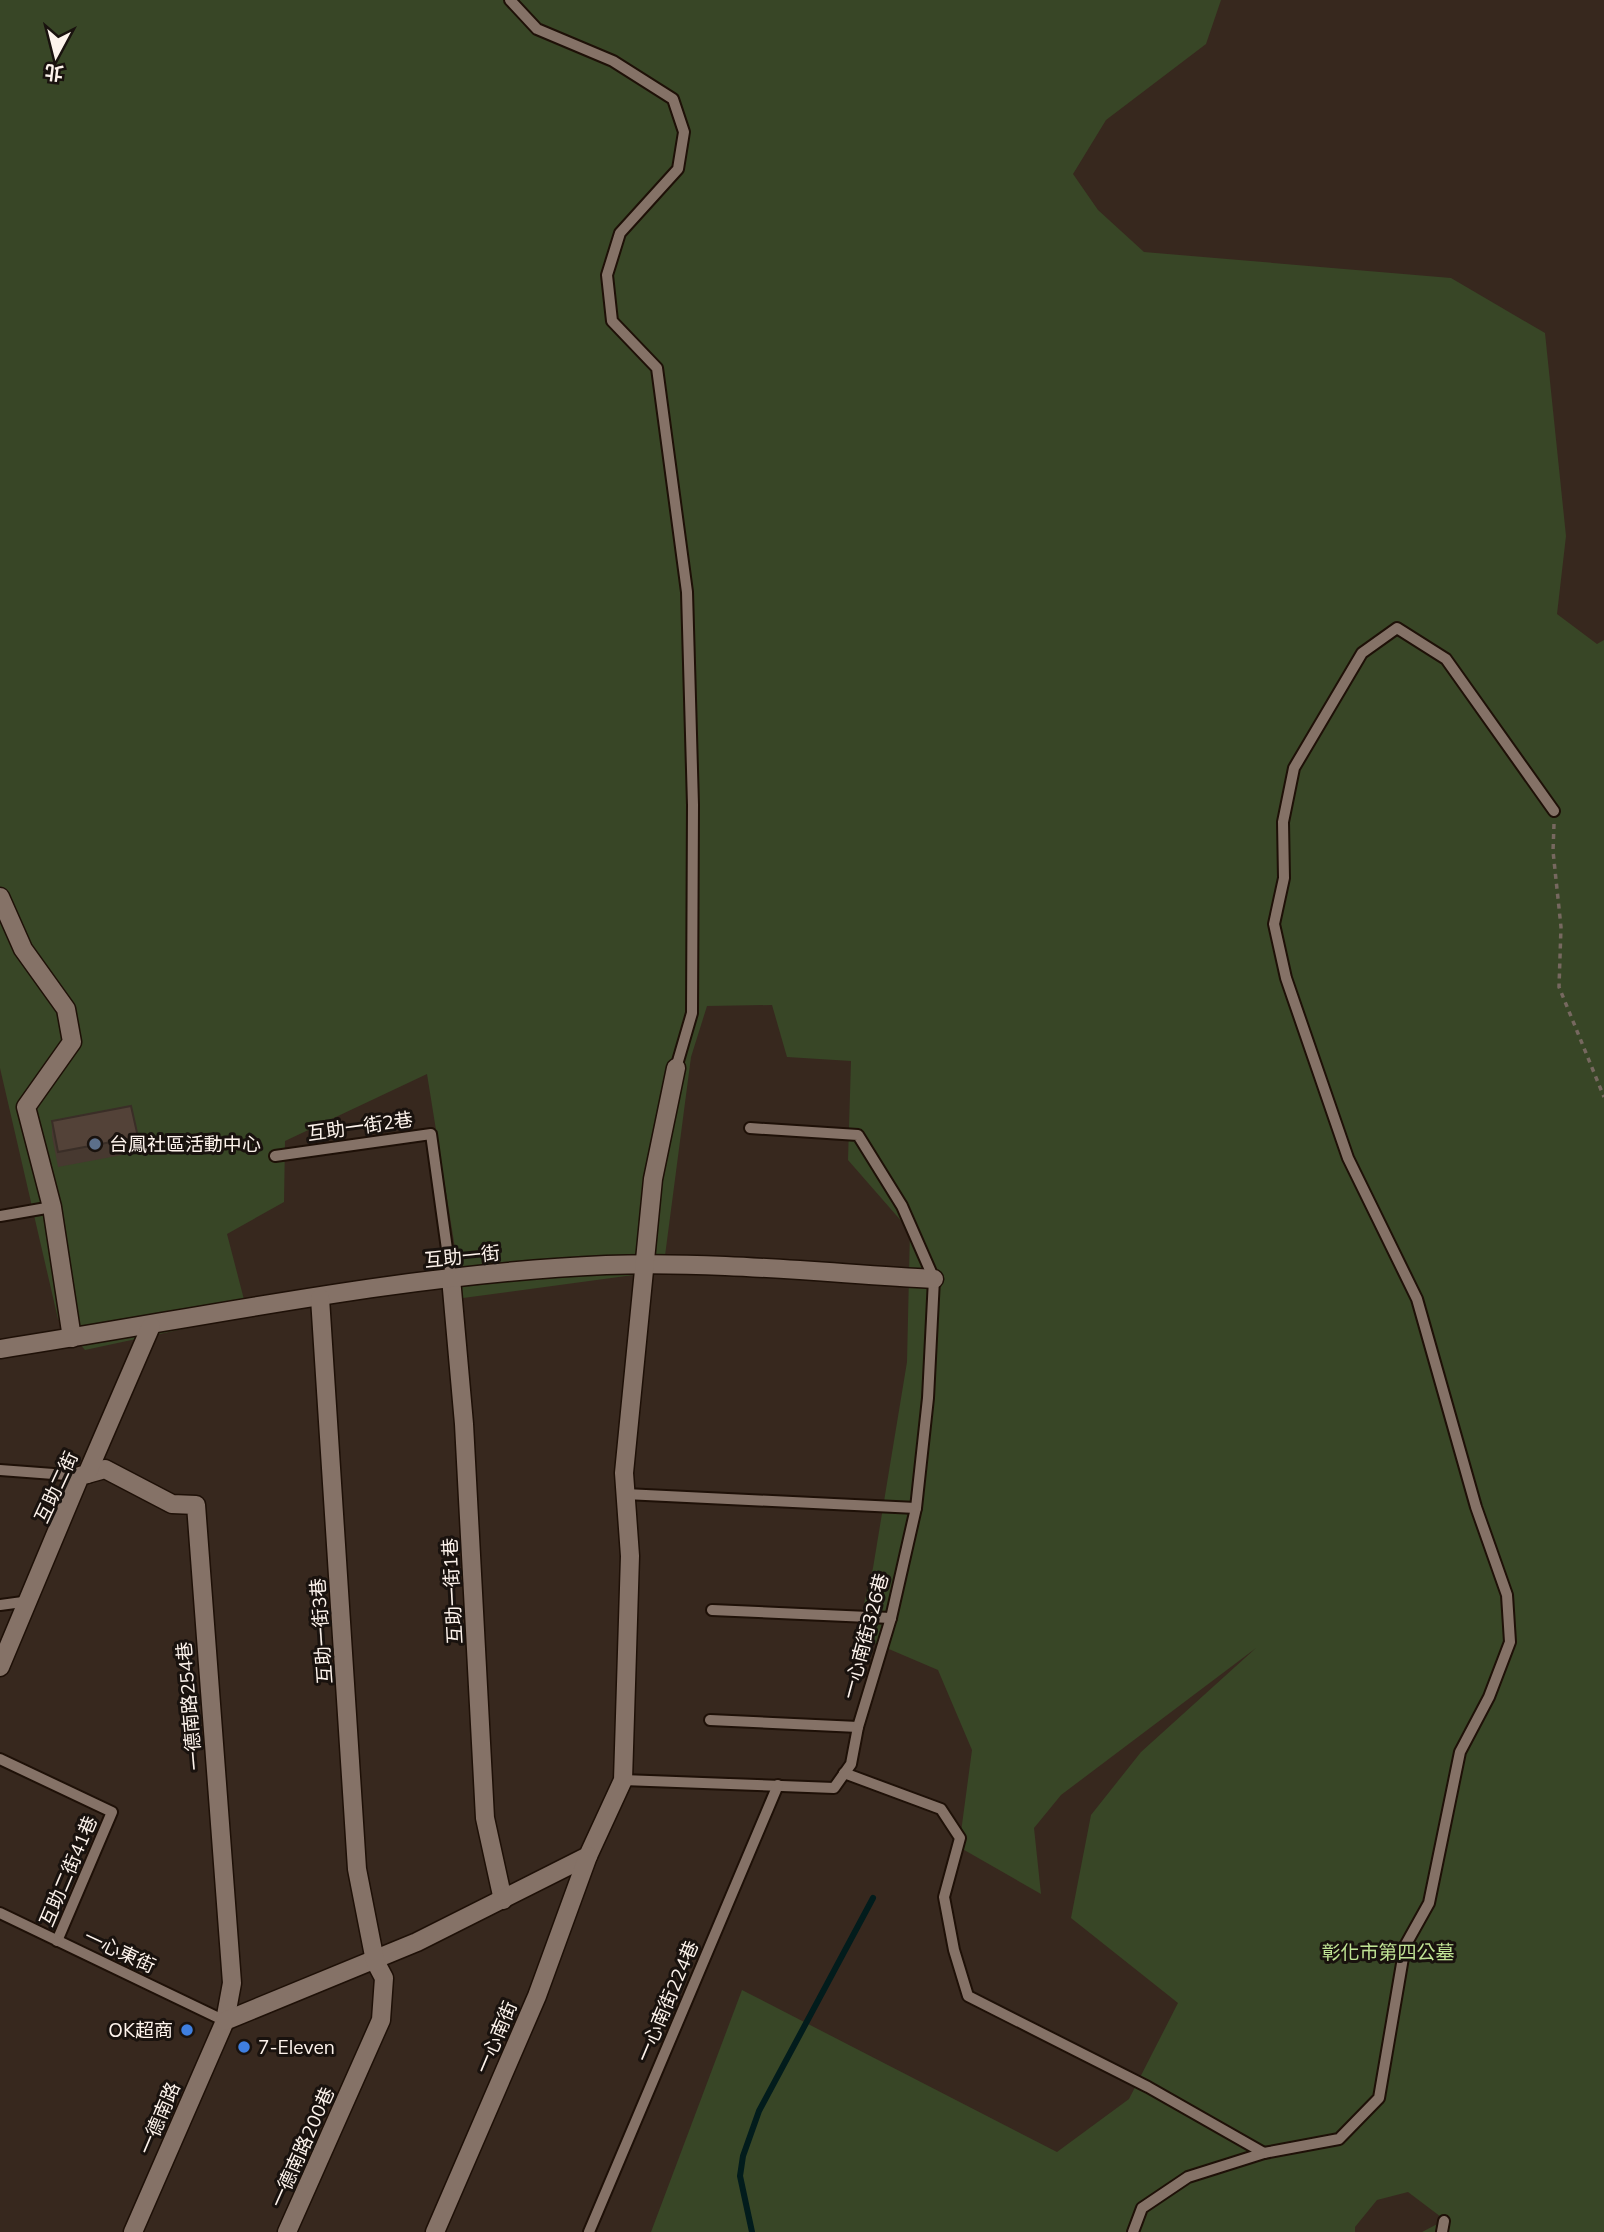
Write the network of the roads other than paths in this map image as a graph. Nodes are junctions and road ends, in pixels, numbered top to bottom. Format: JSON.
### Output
{"nodes":[{"id":1,"x":510,"y":0,"type":"edge"},
{"id":2,"x":1554,"y":811,"type":"road end"},
{"id":3,"x":0,"y":897,"type":"edge"},
{"id":4,"x":676,"y":1068,"type":"joint"},
{"id":5,"x":750,"y":1128,"type":"dead end"},
{"id":6,"x":275,"y":1156,"type":"dead end"},
{"id":7,"x":52,"y":1207,"type":"junction"},
{"id":8,"x":0,"y":1216,"type":"edge"},
{"id":9,"x":643,"y":1264,"type":"junction"},
{"id":10,"x":451,"y":1278,"type":"junction"},
{"id":11,"x":934,"y":1279,"type":"junction"},
{"id":12,"x":320,"y":1298,"type":"junction"},
{"id":13,"x":151,"y":1326,"type":"junction"},
{"id":14,"x":72,"y":1338,"type":"junction"},
{"id":15,"x":0,"y":1349,"type":"edge"},
{"id":16,"x":0,"y":1470,"type":"edge"},
{"id":17,"x":83,"y":1475,"type":"junction"},
{"id":18,"x":625,"y":1494,"type":"junction"},
{"id":19,"x":916,"y":1508,"type":"junction"},
{"id":20,"x":30,"y":1601,"type":"junction"},
{"id":21,"x":0,"y":1605,"type":"edge"},
{"id":22,"x":712,"y":1610,"type":"dead end"},
{"id":23,"x":891,"y":1618,"type":"junction"},
{"id":24,"x":0,"y":1667,"type":"edge"},
{"id":25,"x":710,"y":1720,"type":"dead end"},
{"id":26,"x":858,"y":1727,"type":"junction"},
{"id":27,"x":0,"y":1759,"type":"edge"},
{"id":28,"x":844,"y":1773,"type":"junction"},
{"id":29,"x":623,"y":1780,"type":"junction"},
{"id":30,"x":778,"y":1784,"type":"junction"},
{"id":31,"x":588,"y":1856,"type":"junction"},
{"id":32,"x":503,"y":1900,"type":"junction"},
{"id":33,"x":0,"y":1913,"type":"edge"},
{"id":34,"x":57,"y":1941,"type":"junction"},
{"id":35,"x":375,"y":1961,"type":"junction"},
{"id":36,"x":225,"y":2021,"type":"junction"},
{"id":37,"x":1264,"y":2154,"type":"junction"},
{"id":38,"x":133,"y":2232,"type":"edge"},
{"id":39,"x":287,"y":2232,"type":"edge"},
{"id":40,"x":435,"y":2232,"type":"edge"},
{"id":41,"x":589,"y":2232,"type":"edge"},
{"id":42,"x":1133,"y":2232,"type":"edge"}],
"edges":[{"from":1,"to":4,"type":"lane"},
{"from":2,"to":37,"type":"lane"},
{"from":3,"to":7,"type":"street"},
{"from":4,"to":9,"type":"street"},
{"from":5,"to":11,"type":"lane"},
{"from":6,"to":10,"type":"lane","name":"互助一街2巷"},
{"from":7,"to":8,"type":"lane"},
{"from":7,"to":14,"type":"street"},
{"from":9,"to":10,"type":"street","name":"互助一街"},
{"from":9,"to":11,"type":"street","name":"互助一街"},
{"from":9,"to":18,"type":"street"},
{"from":10,"to":12,"type":"street","name":"互助一街"},
{"from":10,"to":32,"type":"street","name":"互助一街1巷"},
{"from":11,"to":19,"type":"lane","name":"一心南街326巷"},
{"from":12,"to":13,"type":"street","name":"互助一街"},
{"from":12,"to":35,"type":"street","name":"互助一街3巷"},
{"from":13,"to":14,"type":"street","name":"互助一街"},
{"from":13,"to":17,"type":"street","name":"互助二街"},
{"from":14,"to":15,"type":"street","name":"互助一街"},
{"from":16,"to":17,"type":"lane"},
{"from":17,"to":20,"type":"street","name":"互助二街"},
{"from":17,"to":36,"type":"street","name":"一德南路254巷"},
{"from":18,"to":19,"type":"lane"},
{"from":18,"to":29,"type":"street"},
{"from":19,"to":23,"type":"lane","name":"一心南街326巷"},
{"from":20,"to":21,"type":"lane"},
{"from":20,"to":24,"type":"street","name":"互助二街"},
{"from":22,"to":23,"type":"lane"},
{"from":23,"to":26,"type":"lane","name":"一心南街326巷"},
{"from":25,"to":26,"type":"lane"},
{"from":26,"to":28,"type":"lane","name":"一心南街326巷"},
{"from":27,"to":34,"type":"lane","name":"互助二街41巷"},
{"from":28,"to":30,"type":"lane"},
{"from":28,"to":37,"type":"lane"},
{"from":29,"to":30,"type":"lane"},
{"from":29,"to":31,"type":"street","name":"一心南街"},
{"from":30,"to":41,"type":"lane","name":"一心南街224巷"},
{"from":31,"to":32,"type":"street"},
{"from":31,"to":40,"type":"street","name":"一心南街"},
{"from":32,"to":35,"type":"street"},
{"from":33,"to":34,"type":"lane","name":"一心東街"},
{"from":34,"to":36,"type":"lane","name":"一心東街"},
{"from":35,"to":36,"type":"street"},
{"from":35,"to":39,"type":"street","name":"一德南路200巷"},
{"from":36,"to":38,"type":"street","name":"一德南路"},
{"from":37,"to":42,"type":"lane"}]}
